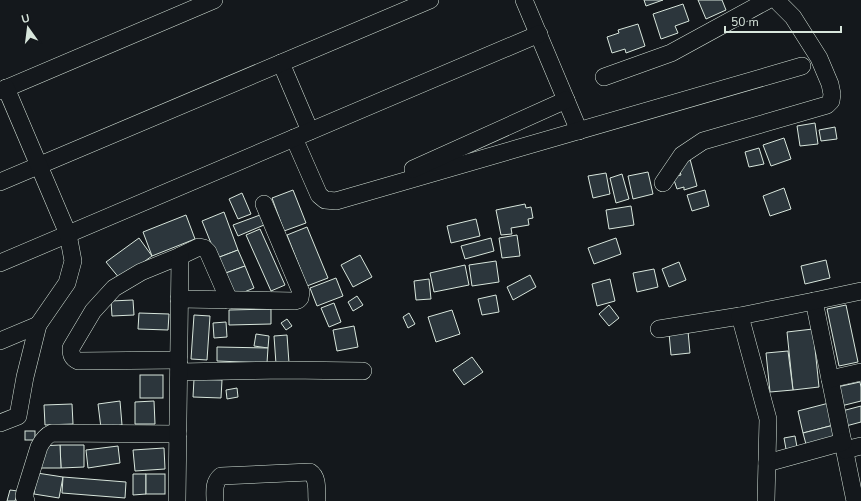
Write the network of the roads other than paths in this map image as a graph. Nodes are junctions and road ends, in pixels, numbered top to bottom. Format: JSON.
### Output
{"nodes":[{"id":1,"x":214,"y":0,"type":"edge"},
{"id":2,"x":430,"y":0,"type":"edge"},
{"id":3,"x":524,"y":0,"type":"edge"},
{"id":4,"x":768,"y":0,"type":"edge"},
{"id":5,"x":779,"y":0,"type":"edge"},
{"id":6,"x":538,"y":34,"type":"junction"},
{"id":7,"x":281,"y":63,"type":"junction"},
{"id":8,"x":802,"y":66,"type":"dead end"},
{"id":9,"x":604,"y":77,"type":"dead end"},
{"id":10,"x":3,"y":90,"type":"edge"},
{"id":11,"x":566,"y":100,"type":"junction"},
{"id":12,"x":310,"y":131,"type":"junction"},
{"id":13,"x":579,"y":131,"type":"junction"},
{"id":14,"x":294,"y":138,"type":"junction"},
{"id":15,"x":39,"y":166,"type":"junction"},
{"id":16,"x":0,"y":182,"type":"edge"},
{"id":17,"x":663,"y":183,"type":"dead end"},
{"id":18,"x":358,"y":194,"type":"junction"},
{"id":19,"x":264,"y":204,"type":"dead end"},
{"id":20,"x":68,"y":234,"type":"junction"},
{"id":21,"x":180,"y":256,"type":"junction"},
{"id":22,"x":0,"y":263,"type":"edge"},
{"id":23,"x":861,"y":291,"type":"edge"},
{"id":24,"x":180,"y":299,"type":"junction"},
{"id":25,"x":229,"y":300,"type":"junction"},
{"id":26,"x":814,"y":301,"type":"junction"},
{"id":27,"x":740,"y":316,"type":"junction"},
{"id":28,"x":38,"y":325,"type":"junction"},
{"id":29,"x":659,"y":329,"type":"dead end"},
{"id":30,"x":0,"y":341,"type":"edge"},
{"id":31,"x":179,"y":366,"type":"junction"},
{"id":32,"x":363,"y":371,"type":"dead end"},
{"id":33,"x":861,"y":372,"type":"edge"},
{"id":34,"x":830,"y":379,"type":"junction"},
{"id":35,"x":0,"y":423,"type":"edge"},
{"id":36,"x":178,"y":434,"type":"junction"},
{"id":37,"x":850,"y":446,"type":"edge"},
{"id":38,"x":767,"y":463,"type":"junction"},
{"id":39,"x":26,"y":501,"type":"edge"},
{"id":40,"x":177,"y":501,"type":"edge"},
{"id":41,"x":215,"y":501,"type":"edge"},
{"id":42,"x":317,"y":501,"type":"edge"},
{"id":43,"x":766,"y":501,"type":"edge"},
{"id":44,"x":855,"y":501,"type":"edge"}],
"edges":[{"from":1,"to":10,"type":"street"},
{"from":2,"to":7,"type":"street"},
{"from":3,"to":6,"type":"street"},
{"from":4,"to":9,"type":"street"},
{"from":5,"to":17,"type":"street"},
{"from":6,"to":11,"type":"street"},
{"from":6,"to":12,"type":"street"},
{"from":7,"to":12,"type":"street"},
{"from":7,"to":15,"type":"street"},
{"from":8,"to":13,"type":"street"},
{"from":10,"to":15,"type":"street"},
{"from":11,"to":13,"type":"street"},
{"from":11,"to":18,"type":"street"},
{"from":12,"to":14,"type":"street"},
{"from":13,"to":18,"type":"street"},
{"from":14,"to":18,"type":"street"},
{"from":14,"to":20,"type":"street"},
{"from":15,"to":16,"type":"street"},
{"from":15,"to":20,"type":"street"},
{"from":19,"to":25,"type":"street"},
{"from":20,"to":22,"type":"street"},
{"from":20,"to":28,"type":"street"},
{"from":21,"to":24,"type":"street"},
{"from":21,"to":25,"type":"street"},
{"from":21,"to":31,"type":"street"},
{"from":23,"to":26,"type":"street"},
{"from":24,"to":25,"type":"street"},
{"from":24,"to":31,"type":"street"},
{"from":26,"to":27,"type":"street"},
{"from":26,"to":34,"type":"street"},
{"from":27,"to":29,"type":"street"},
{"from":27,"to":38,"type":"street"},
{"from":28,"to":30,"type":"street"},
{"from":28,"to":35,"type":"street"},
{"from":31,"to":32,"type":"street"},
{"from":31,"to":36,"type":"street"},
{"from":33,"to":34,"type":"street"},
{"from":34,"to":37,"type":"street"},
{"from":36,"to":39,"type":"street"},
{"from":36,"to":40,"type":"street"},
{"from":37,"to":38,"type":"street"},
{"from":37,"to":44,"type":"street"},
{"from":38,"to":43,"type":"street"},
{"from":41,"to":42,"type":"street"}]}
